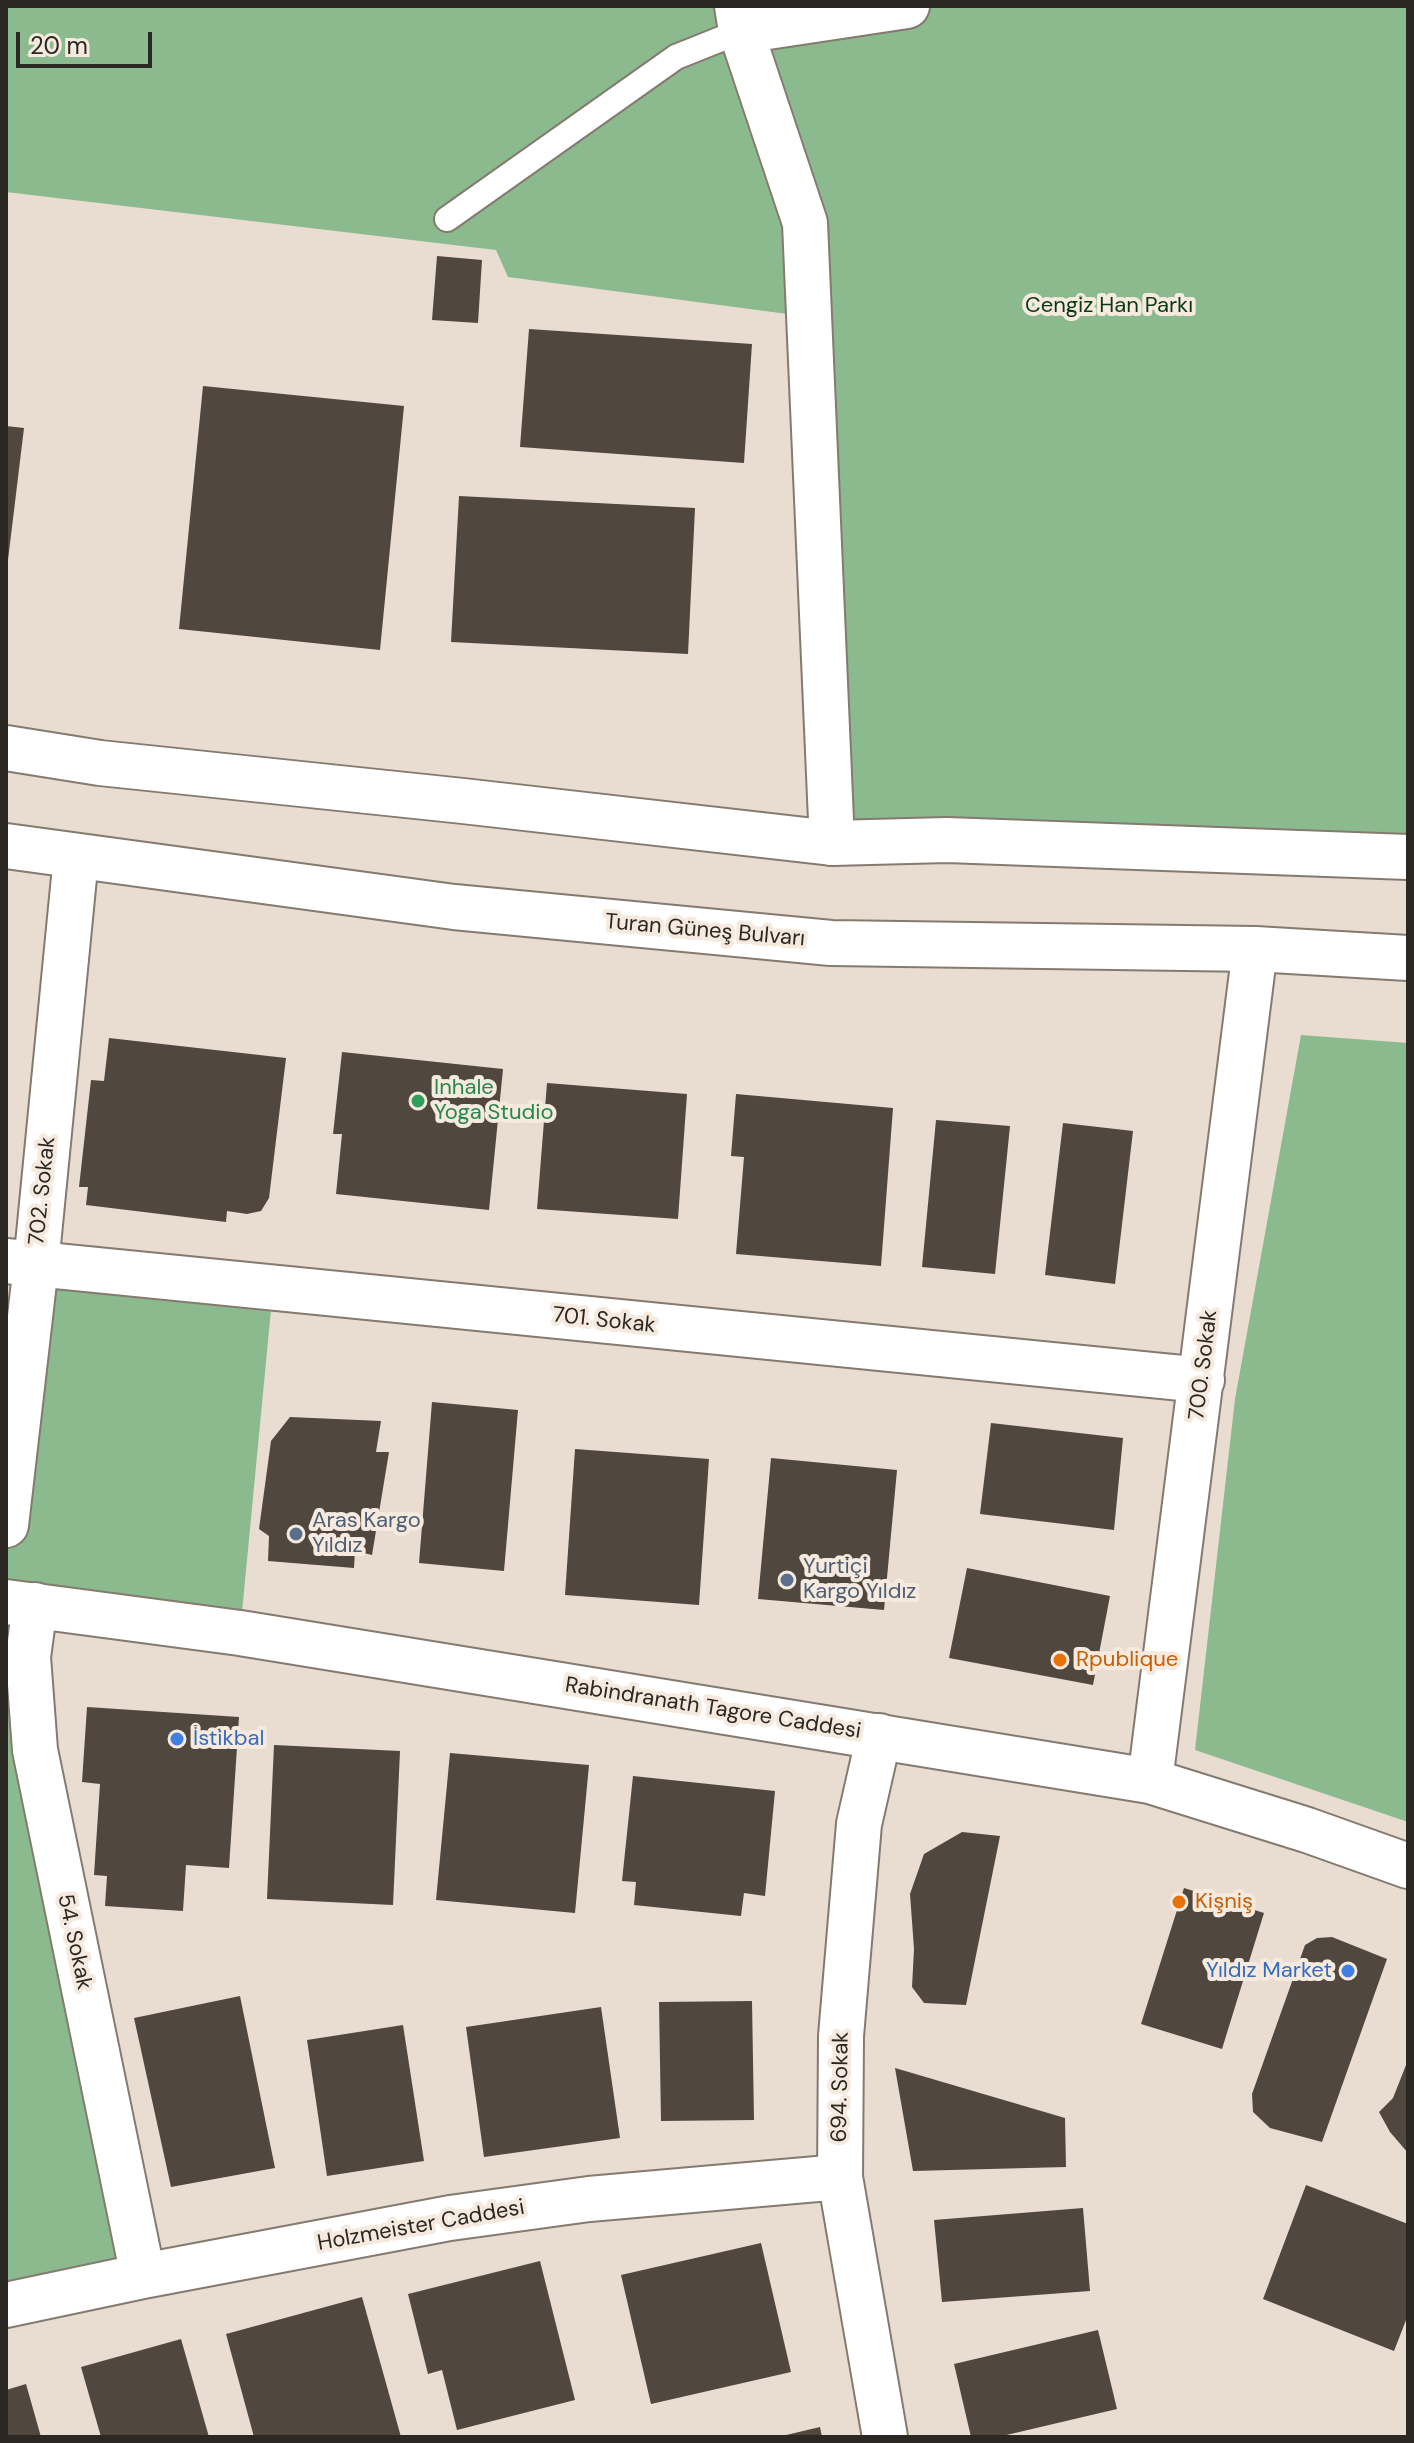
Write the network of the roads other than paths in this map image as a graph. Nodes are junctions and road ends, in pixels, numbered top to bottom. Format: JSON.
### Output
{"nodes":[{"id":1,"x":907,"y":6,"type":"edge"},
{"id":2,"x":739,"y":18,"type":"edge"},
{"id":3,"x":447,"y":219,"type":"dead end"},
{"id":4,"x":6,"y":748,"type":"edge"},
{"id":5,"x":832,"y":843,"type":"junction"},
{"id":6,"x":6,"y":846,"type":"edge"},
{"id":7,"x":76,"y":857,"type":"junction"},
{"id":8,"x":1408,"y":857,"type":"edge"},
{"id":9,"x":1255,"y":949,"type":"junction"},
{"id":10,"x":1408,"y":958,"type":"edge"},
{"id":11,"x":21,"y":1263,"type":"edge"},
{"id":12,"x":1202,"y":1380,"type":"junction"},
{"id":13,"x":6,"y":1525,"type":"edge"},
{"id":14,"x":20,"y":1604,"type":"edge"},
{"id":15,"x":879,"y":1736,"type":"junction"},
{"id":16,"x":1150,"y":1781,"type":"junction"},
{"id":17,"x":1408,"y":1866,"type":"edge"},
{"id":18,"x":840,"y":2177,"type":"junction"},
{"id":19,"x":143,"y":2276,"type":"junction"},
{"id":20,"x":6,"y":2305,"type":"edge"},
{"id":21,"x":885,"y":2437,"type":"edge"}],
"edges":[{"from":1,"to":2,"type":"street"},
{"from":2,"to":3,"type":"lane"},
{"from":2,"to":5,"type":"street"},
{"from":4,"to":5,"type":"street"},
{"from":5,"to":8,"type":"street"},
{"from":6,"to":7,"type":"street","name":"Turan Güneş Bulvarı"},
{"from":7,"to":9,"type":"street","name":"Turan Güneş Bulvarı"},
{"from":7,"to":11,"type":"street","name":"702. Sokak"},
{"from":9,"to":10,"type":"street","name":"Turan Güneş Bulvarı"},
{"from":9,"to":12,"type":"street","name":"700. Sokak"},
{"from":11,"to":12,"type":"street","name":"701. Sokak"},
{"from":11,"to":13,"type":"street","name":"702. Sokak"},
{"from":12,"to":16,"type":"street","name":"700. Sokak"},
{"from":14,"to":15,"type":"street","name":"Rabindranath Tagore Caddesi"},
{"from":14,"to":19,"type":"street","name":"54. Sokak"},
{"from":15,"to":16,"type":"street","name":"Rabindranath Tagore Caddesi"},
{"from":15,"to":18,"type":"street","name":"694. Sokak"},
{"from":16,"to":17,"type":"street","name":"Rabindranath Tagore Caddesi"},
{"from":18,"to":19,"type":"street","name":"Holzmeister Caddesi"},
{"from":18,"to":21,"type":"street","name":"694. Sokak"},
{"from":19,"to":20,"type":"street","name":"Holzmeister Caddesi"}]}
